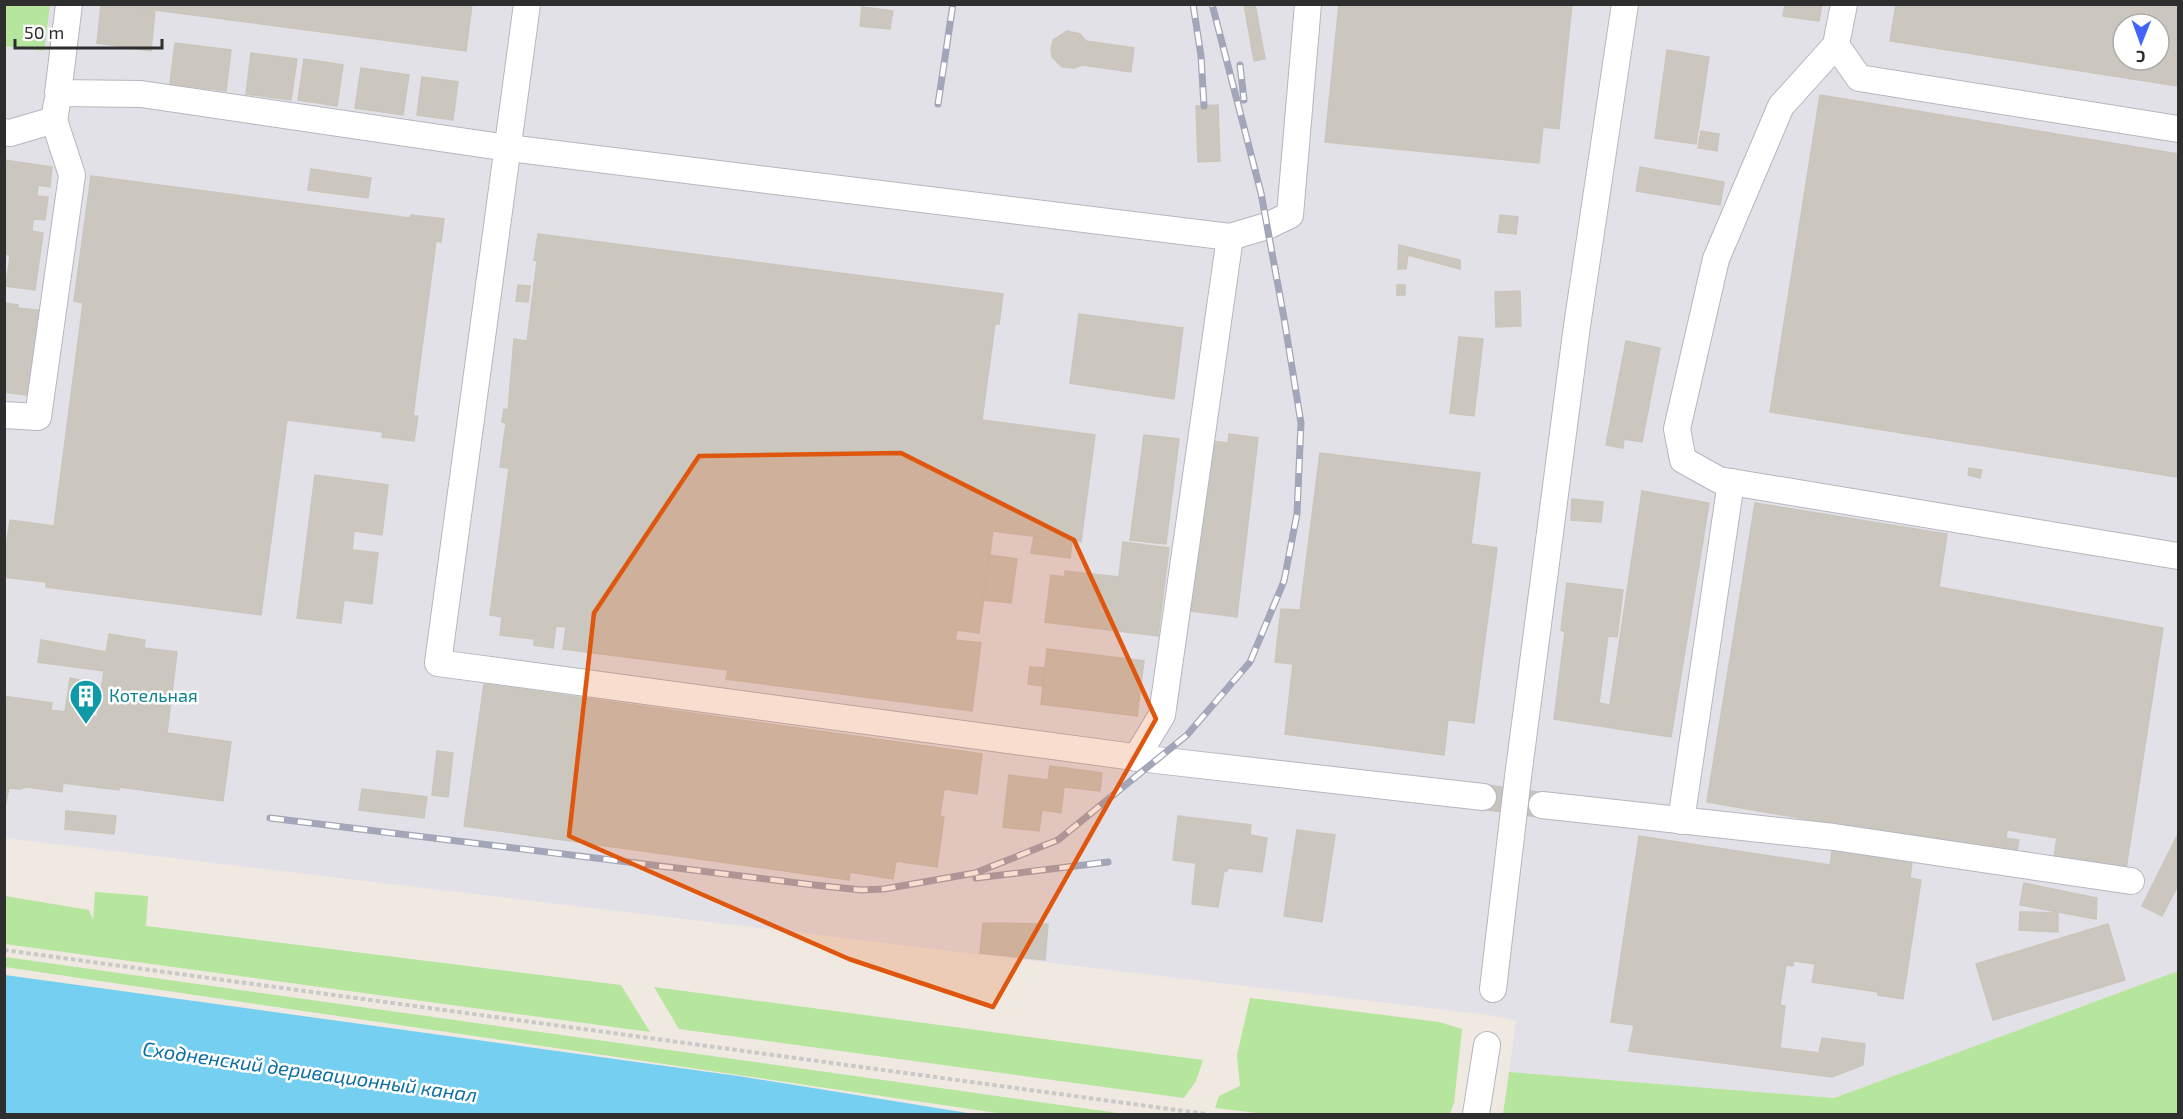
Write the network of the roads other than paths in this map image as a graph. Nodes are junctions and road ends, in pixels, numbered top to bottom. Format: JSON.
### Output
{"nodes":[{"id":1,"x":69,"y":4,"type":"edge"},
{"id":2,"x":527,"y":4,"type":"edge"},
{"id":3,"x":1308,"y":4,"type":"edge"},
{"id":4,"x":1625,"y":4,"type":"edge"},
{"id":5,"x":1844,"y":4,"type":"edge"},
{"id":6,"x":1836,"y":45,"type":"junction"},
{"id":7,"x":58,"y":93,"type":"junction"},
{"id":8,"x":54,"y":120,"type":"junction"},
{"id":9,"x":2178,"y":129,"type":"edge"},
{"id":10,"x":4,"y":132,"type":"edge"},
{"id":11,"x":508,"y":148,"type":"junction"},
{"id":12,"x":1230,"y":237,"type":"junction"},
{"id":13,"x":4,"y":415,"type":"edge"},
{"id":14,"x":1731,"y":482,"type":"junction"},
{"id":15,"x":2178,"y":556,"type":"edge"},
{"id":16,"x":1136,"y":758,"type":"junction"},
{"id":17,"x":1484,"y":797,"type":"tunnel mouth"},
{"id":18,"x":1542,"y":804,"type":"tunnel mouth"},
{"id":19,"x":1681,"y":821,"type":"junction"},
{"id":20,"x":2131,"y":881,"type":"dead end"},
{"id":21,"x":1493,"y":989,"type":"dead end"},
{"id":22,"x":1487,"y":1045,"type":"dead end"},
{"id":23,"x":1476,"y":1114,"type":"edge"}],
"edges":[{"from":1,"to":7,"type":"lane"},
{"from":2,"to":11,"type":"lane"},
{"from":3,"to":12,"type":"lane"},
{"from":4,"to":21,"type":"lane","bridge":true},
{"from":5,"to":6,"type":"lane"},
{"from":6,"to":9,"type":"lane"},
{"from":6,"to":14,"type":"lane"},
{"from":7,"to":8,"type":"lane"},
{"from":7,"to":11,"type":"lane"},
{"from":8,"to":10,"type":"lane"},
{"from":8,"to":13,"type":"lane"},
{"from":11,"to":12,"type":"lane"},
{"from":11,"to":16,"type":"lane"},
{"from":12,"to":16,"type":"lane"},
{"from":14,"to":15,"type":"lane"},
{"from":14,"to":19,"type":"lane"},
{"from":16,"to":17,"type":"lane"},
{"from":18,"to":19,"type":"lane"},
{"from":19,"to":20,"type":"lane"},
{"from":22,"to":23,"type":"lane"}]}
